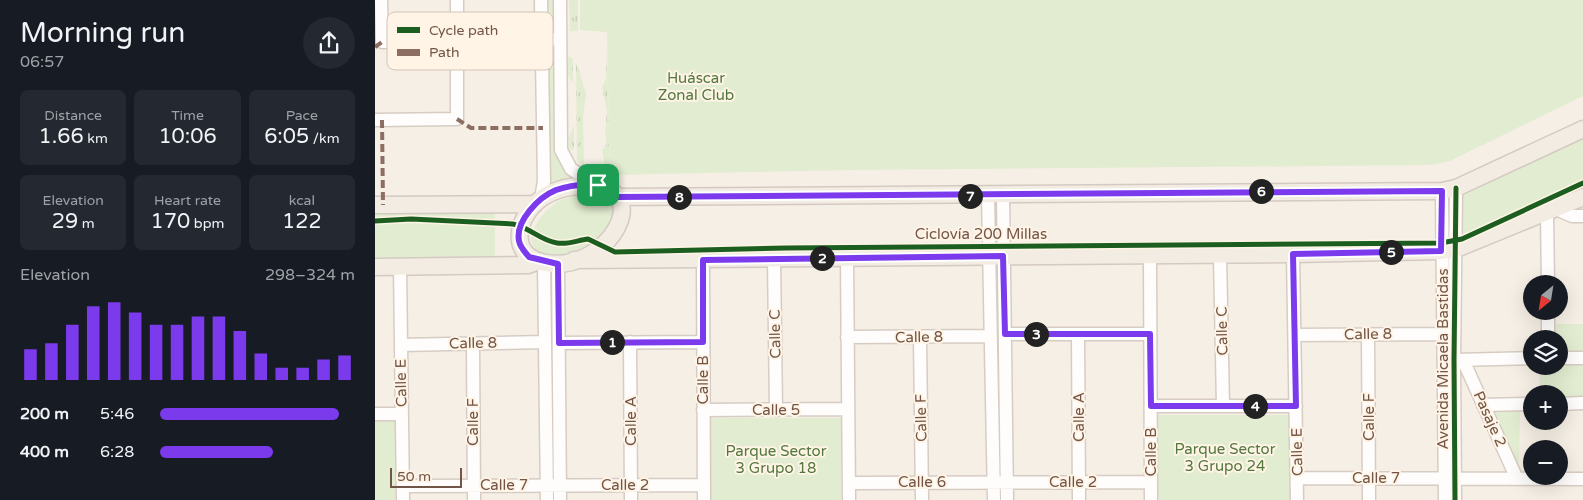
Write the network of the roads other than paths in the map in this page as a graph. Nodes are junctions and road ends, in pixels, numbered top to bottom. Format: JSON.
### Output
{"nodes":[{"id":1,"x":381,"y":0,"type":"edge"},
{"id":2,"x":560,"y":0,"type":"edge"},
{"id":3,"x":553,"y":39,"type":"edge"},
{"id":4,"x":560,"y":39,"type":"junction"},
{"id":5,"x":387,"y":42,"type":"edge"},
{"id":6,"x":457,"y":70,"type":"edge"},
{"id":7,"x":542,"y":70,"type":"edge"},
{"id":8,"x":375,"y":120,"type":"edge"},
{"id":9,"x":1583,"y":129,"type":"edge"},
{"id":10,"x":598,"y":185,"type":"junction"},
{"id":11,"x":1449,"y":189,"type":"junction"},
{"id":12,"x":995,"y":195,"type":"junction"},
{"id":13,"x":617,"y":197,"type":"junction"},
{"id":14,"x":1583,"y":197,"type":"edge"},
{"id":15,"x":538,"y":202,"type":"junction"},
{"id":16,"x":375,"y":205,"type":"edge"},
{"id":17,"x":1551,"y":211,"type":"junction"},
{"id":18,"x":1583,"y":216,"type":"edge"},
{"id":19,"x":1449,"y":250,"type":"junction"},
{"id":20,"x":1293,"y":254,"type":"junction"},
{"id":21,"x":1150,"y":255,"type":"junction"},
{"id":22,"x":1220,"y":255,"type":"junction"},
{"id":23,"x":996,"y":256,"type":"junction"},
{"id":24,"x":847,"y":257,"type":"junction"},
{"id":25,"x":774,"y":259,"type":"junction"},
{"id":26,"x":574,"y":260,"type":"junction"},
{"id":27,"x":703,"y":260,"type":"junction"},
{"id":28,"x":547,"y":263,"type":"junction"},
{"id":29,"x":400,"y":266,"type":"junction"},
{"id":30,"x":375,"y":267,"type":"edge"},
{"id":31,"x":1548,"y":275,"type":"edge"},
{"id":32,"x":1005,"y":334,"type":"junction"},
{"id":33,"x":1078,"y":334,"type":"junction"},
{"id":34,"x":1150,"y":334,"type":"junction"},
{"id":35,"x":1368,"y":334,"type":"junction"},
{"id":36,"x":1441,"y":334,"type":"junction"},
{"id":37,"x":1295,"y":335,"type":"junction"},
{"id":38,"x":991,"y":336,"type":"junction"},
{"id":39,"x":847,"y":337,"type":"junction"},
{"id":40,"x":920,"y":337,"type":"junction"},
{"id":41,"x":545,"y":342,"type":"junction"},
{"id":42,"x":630,"y":342,"type":"junction"},
{"id":43,"x":703,"y":342,"type":"junction"},
{"id":44,"x":473,"y":343,"type":"junction"},
{"id":45,"x":559,"y":343,"type":"junction"},
{"id":46,"x":401,"y":345,"type":"junction"},
{"id":47,"x":1523,"y":358,"type":"edge"},
{"id":48,"x":1568,"y":358,"type":"edge"},
{"id":49,"x":1583,"y":358,"type":"edge"},
{"id":50,"x":1458,"y":360,"type":"junction"},
{"id":51,"x":1583,"y":403,"type":"edge"},
{"id":52,"x":1523,"y":404,"type":"edge"},
{"id":53,"x":1568,"y":404,"type":"edge"},
{"id":54,"x":1483,"y":405,"type":"junction"},
{"id":55,"x":1151,"y":406,"type":"junction"},
{"id":56,"x":1223,"y":406,"type":"junction"},
{"id":57,"x":1296,"y":406,"type":"junction"},
{"id":58,"x":848,"y":409,"type":"junction"},
{"id":59,"x":703,"y":410,"type":"junction"},
{"id":60,"x":775,"y":410,"type":"junction"},
{"id":61,"x":375,"y":414,"type":"edge"},
{"id":62,"x":401,"y":414,"type":"junction"},
{"id":63,"x":1297,"y":478,"type":"junction"},
{"id":64,"x":1369,"y":478,"type":"junction"},
{"id":65,"x":1449,"y":478,"type":"junction"},
{"id":66,"x":1517,"y":479,"type":"junction"},
{"id":67,"x":1583,"y":479,"type":"edge"},
{"id":68,"x":922,"y":482,"type":"junction"},
{"id":69,"x":994,"y":482,"type":"junction"},
{"id":70,"x":1008,"y":482,"type":"junction"},
{"id":71,"x":1079,"y":482,"type":"junction"},
{"id":72,"x":1151,"y":482,"type":"junction"},
{"id":73,"x":849,"y":483,"type":"junction"},
{"id":74,"x":704,"y":484,"type":"junction"},
{"id":75,"x":546,"y":485,"type":"junction"},
{"id":76,"x":560,"y":485,"type":"junction"},
{"id":77,"x":631,"y":485,"type":"junction"},
{"id":78,"x":403,"y":486,"type":"junction"},
{"id":79,"x":474,"y":486,"type":"junction"},
{"id":80,"x":403,"y":500,"type":"edge"},
{"id":81,"x":474,"y":500,"type":"edge"},
{"id":82,"x":547,"y":500,"type":"edge"},
{"id":83,"x":560,"y":500,"type":"edge"},
{"id":84,"x":631,"y":500,"type":"edge"},
{"id":85,"x":703,"y":500,"type":"edge"},
{"id":86,"x":849,"y":500,"type":"edge"},
{"id":87,"x":923,"y":500,"type":"edge"},
{"id":88,"x":994,"y":500,"type":"edge"},
{"id":89,"x":1007,"y":500,"type":"edge"},
{"id":90,"x":1079,"y":500,"type":"edge"},
{"id":91,"x":1151,"y":500,"type":"edge"},
{"id":92,"x":1297,"y":500,"type":"edge"},
{"id":93,"x":1369,"y":500,"type":"edge"},
{"id":94,"x":1445,"y":500,"type":"edge"},
{"id":95,"x":1455,"y":500,"type":"edge"}],
"edges":[{"from":1,"to":5,"type":"street"},
{"from":2,"to":4,"type":"street"},
{"from":3,"to":4,"type":"street"},
{"from":4,"to":10,"type":"street"},
{"from":6,"to":8,"type":"street"},
{"from":7,"to":15,"type":"street"},
{"from":9,"to":11,"type":"main road"},
{"from":10,"to":13,"type":"main road"},
{"from":10,"to":15,"type":"main road"},
{"from":11,"to":12,"type":"main road"},
{"from":11,"to":19,"type":"street","name":"Avenida Micaela Bastidas"},
{"from":12,"to":13,"type":"main road"},
{"from":12,"to":23,"type":"street"},
{"from":13,"to":26,"type":"main road"},
{"from":14,"to":17,"type":"main road"},
{"from":15,"to":16,"type":"main road"},
{"from":15,"to":28,"type":"main road"},
{"from":17,"to":18,"type":"street"},
{"from":17,"to":19,"type":"main road"},
{"from":17,"to":31,"type":"street"},
{"from":19,"to":20,"type":"main road"},
{"from":19,"to":36,"type":"street","name":"Avenida Micaela Bastidas"},
{"from":19,"to":50,"type":"street","name":"Avenida Micaela Bastidas"},
{"from":20,"to":22,"type":"main road"},
{"from":20,"to":37,"type":"street","name":"Calle E"},
{"from":21,"to":22,"type":"main road"},
{"from":21,"to":23,"type":"main road"},
{"from":21,"to":34,"type":"street","name":"Calle B"},
{"from":22,"to":56,"type":"street","name":"Calle C"},
{"from":23,"to":24,"type":"main road"},
{"from":23,"to":32,"type":"street"},
{"from":23,"to":38,"type":"street"},
{"from":24,"to":25,"type":"main road"},
{"from":24,"to":39,"type":"street"},
{"from":25,"to":27,"type":"main road"},
{"from":25,"to":60,"type":"street","name":"Calle C"},
{"from":26,"to":27,"type":"main road"},
{"from":26,"to":28,"type":"main road"},
{"from":27,"to":43,"type":"street","name":"Calle B"},
{"from":28,"to":29,"type":"main road"},
{"from":28,"to":41,"type":"street"},
{"from":28,"to":45,"type":"street"},
{"from":29,"to":30,"type":"main road"},
{"from":29,"to":46,"type":"street","name":"Calle E"},
{"from":32,"to":33,"type":"street"},
{"from":32,"to":70,"type":"street"},
{"from":33,"to":34,"type":"street"},
{"from":33,"to":71,"type":"street","name":"Calle A"},
{"from":34,"to":55,"type":"street","name":"Calle B"},
{"from":35,"to":36,"type":"street","name":"Calle 8"},
{"from":35,"to":37,"type":"street","name":"Calle 8"},
{"from":35,"to":64,"type":"street","name":"Calle F"},
{"from":36,"to":65,"type":"street","name":"Avenida Micaela Bastidas"},
{"from":37,"to":57,"type":"street","name":"Calle E"},
{"from":38,"to":40,"type":"street","name":"Calle 8"},
{"from":38,"to":69,"type":"street"},
{"from":39,"to":40,"type":"street","name":"Calle 8"},
{"from":39,"to":58,"type":"street"},
{"from":40,"to":68,"type":"street","name":"Calle F"},
{"from":41,"to":44,"type":"street","name":"Calle 8"},
{"from":41,"to":75,"type":"street"},
{"from":42,"to":43,"type":"street"},
{"from":42,"to":45,"type":"street"},
{"from":42,"to":77,"type":"street","name":"Calle A"},
{"from":43,"to":59,"type":"street","name":"Calle B"},
{"from":44,"to":46,"type":"street","name":"Calle 8"},
{"from":44,"to":79,"type":"street","name":"Calle F"},
{"from":45,"to":76,"type":"street"},
{"from":46,"to":62,"type":"street","name":"Calle E"},
{"from":47,"to":50,"type":"street"},
{"from":48,"to":49,"type":"street"},
{"from":50,"to":54,"type":"street","name":"Pasaje 2"},
{"from":50,"to":65,"type":"street","name":"Avenida Micaela Bastidas"},
{"from":51,"to":53,"type":"street"},
{"from":52,"to":54,"type":"street"},
{"from":54,"to":66,"type":"street","name":"Pasaje 2"},
{"from":55,"to":56,"type":"street"},
{"from":55,"to":72,"type":"street","name":"Calle B"},
{"from":56,"to":57,"type":"street"},
{"from":57,"to":63,"type":"street","name":"Calle E"},
{"from":58,"to":60,"type":"street","name":"Calle 5"},
{"from":58,"to":73,"type":"street"},
{"from":59,"to":60,"type":"street","name":"Calle 5"},
{"from":59,"to":74,"type":"street","name":"Calle B"},
{"from":61,"to":62,"type":"street"},
{"from":62,"to":78,"type":"street","name":"Calle E"},
{"from":63,"to":64,"type":"street","name":"Calle 7"},
{"from":63,"to":92,"type":"street","name":"Calle E"},
{"from":64,"to":65,"type":"street","name":"Calle 7"},
{"from":64,"to":93,"type":"street","name":"Calle F"},
{"from":65,"to":66,"type":"street","name":"Calle 7"},
{"from":65,"to":94,"type":"street","name":"Avenida Micaela Bastidas"},
{"from":65,"to":95,"type":"street","name":"Avenida Micaela Bastidas"},
{"from":66,"to":67,"type":"street","name":"Calle 7"},
{"from":68,"to":69,"type":"street","name":"Calle 6"},
{"from":68,"to":73,"type":"street","name":"Calle 6"},
{"from":68,"to":87,"type":"street","name":"Calle F"},
{"from":69,"to":70,"type":"street","name":"Calle 2"},
{"from":69,"to":88,"type":"street"},
{"from":70,"to":71,"type":"street","name":"Calle 2"},
{"from":70,"to":89,"type":"street"},
{"from":71,"to":72,"type":"street","name":"Calle 2"},
{"from":71,"to":90,"type":"street","name":"Calle A"},
{"from":72,"to":91,"type":"street","name":"Calle B"},
{"from":73,"to":86,"type":"street"},
{"from":74,"to":77,"type":"street","name":"Calle 2"},
{"from":74,"to":85,"type":"street","name":"Calle B"},
{"from":75,"to":76,"type":"street","name":"Calle 2"},
{"from":75,"to":79,"type":"street","name":"Calle 7"},
{"from":75,"to":82,"type":"street"},
{"from":76,"to":77,"type":"street","name":"Calle 2"},
{"from":76,"to":83,"type":"street"},
{"from":77,"to":84,"type":"street","name":"Calle A"},
{"from":78,"to":79,"type":"street","name":"Calle 7"},
{"from":78,"to":80,"type":"street","name":"Calle E"},
{"from":79,"to":81,"type":"street","name":"Calle F"}]}
